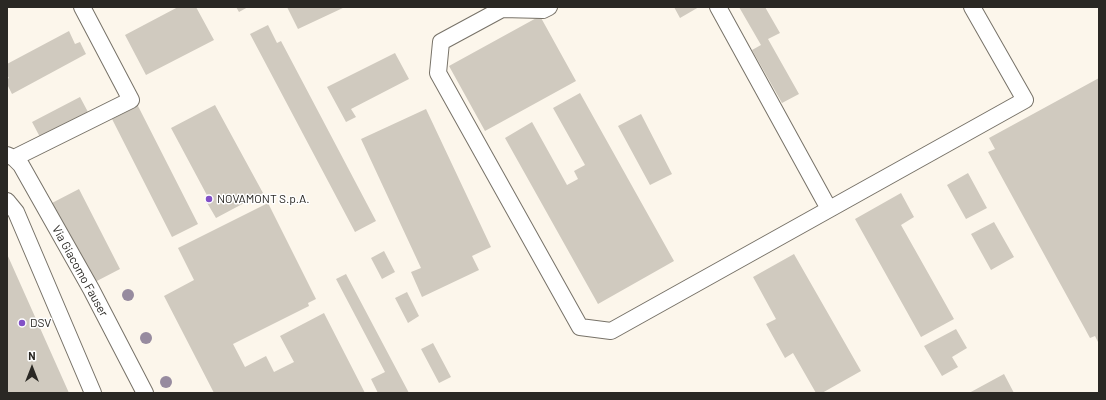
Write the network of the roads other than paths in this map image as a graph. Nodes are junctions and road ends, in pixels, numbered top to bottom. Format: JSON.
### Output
{"nodes":[{"id":1,"x":82,"y":7,"type":"edge"},
{"id":2,"x":549,"y":7,"type":"edge"},
{"id":3,"x":718,"y":7,"type":"edge"},
{"id":4,"x":972,"y":7,"type":"edge"},
{"id":5,"x":501,"y":8,"type":"edge"},
{"id":6,"x":10,"y":157,"type":"edge"},
{"id":7,"x":7,"y":200,"type":"edge"},
{"id":8,"x":829,"y":209,"type":"junction"},
{"id":9,"x":93,"y":393,"type":"edge"},
{"id":10,"x":145,"y":393,"type":"edge"}],
"edges":[{"from":1,"to":6,"type":"street"},
{"from":2,"to":5,"type":"street"},
{"from":3,"to":8,"type":"street"},
{"from":4,"to":8,"type":"street"},
{"from":5,"to":8,"type":"street"},
{"from":6,"to":10,"type":"street","name":"Via Giacomo Fauser"},
{"from":7,"to":9,"type":"street"}]}
